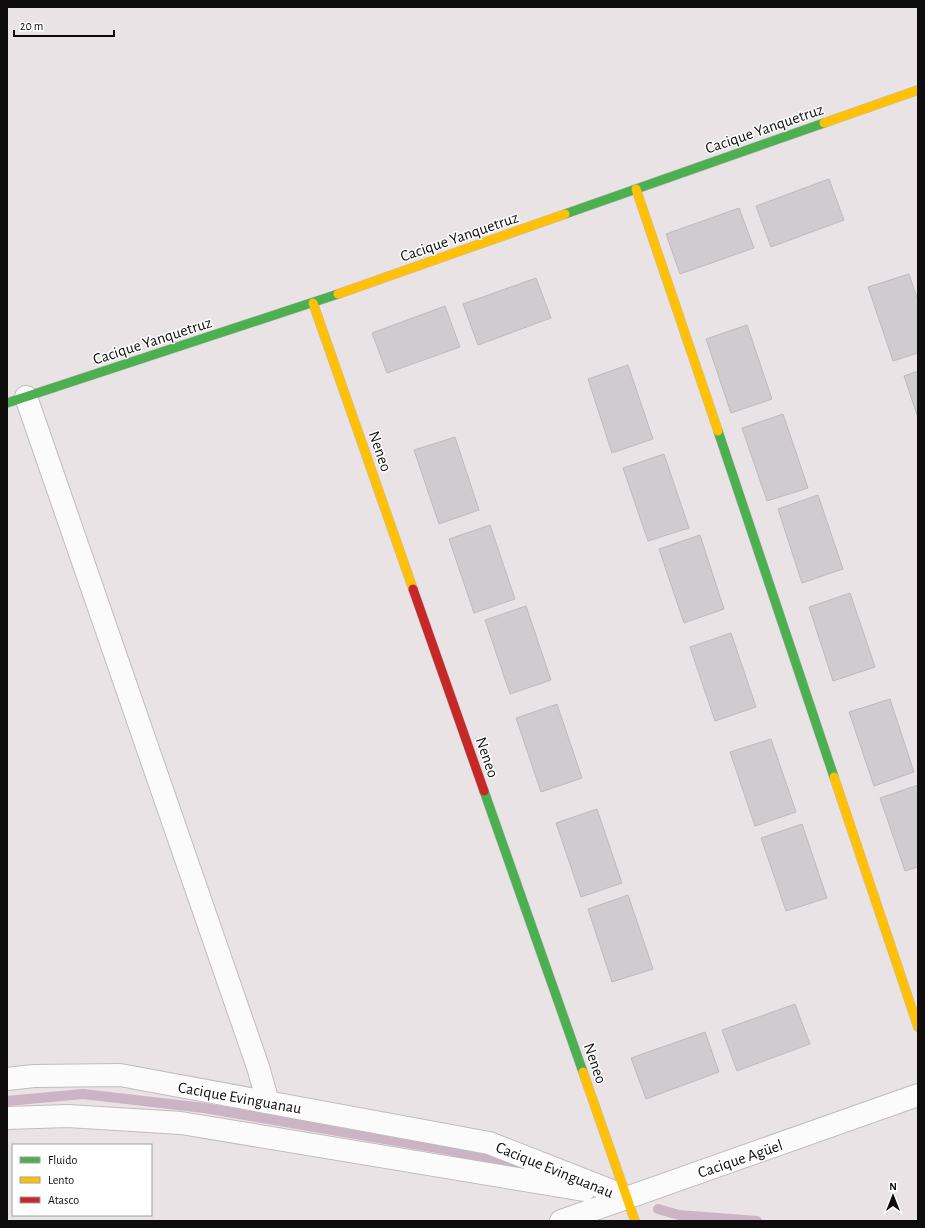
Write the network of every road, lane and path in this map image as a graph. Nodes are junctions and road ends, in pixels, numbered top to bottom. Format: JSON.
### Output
{"nodes":[{"id":1,"x":918,"y":90,"type":"edge"},
{"id":2,"x":636,"y":189,"type":"junction"},
{"id":3,"x":313,"y":303,"type":"junction"},
{"id":4,"x":17,"y":400,"type":"edge"},
{"id":5,"x":918,"y":1027,"type":"edge"},
{"id":6,"x":7,"y":1079,"type":"edge"},
{"id":7,"x":918,"y":1095,"type":"edge"},
{"id":8,"x":268,"y":1102,"type":"junction"},
{"id":9,"x":7,"y":1118,"type":"edge"},
{"id":10,"x":627,"y":1197,"type":"junction"},
{"id":11,"x":561,"y":1221,"type":"edge"},
{"id":12,"x":635,"y":1221,"type":"edge"}],
"edges":[{"from":1,"to":2,"type":"street","name":"Cacique Yanquetruz"},
{"from":2,"to":3,"type":"street","name":"Cacique Yanquetruz"},
{"from":2,"to":5,"type":"street"},
{"from":3,"to":4,"type":"street","name":"Cacique Yanquetruz"},
{"from":3,"to":10,"type":"street","name":"Neneo"},
{"from":4,"to":8,"type":"street"},
{"from":6,"to":8,"type":"street","name":"Cacique Evinguanau"},
{"from":7,"to":10,"type":"street","name":"Cacique Agüel"},
{"from":8,"to":10,"type":"street","name":"Cacique Evinguanau"},
{"from":9,"to":10,"type":"street","name":"Cacique Evinguanau"},
{"from":10,"to":11,"type":"street","name":"Cacique Agüel"},
{"from":10,"to":12,"type":"street","name":"Neneo"}]}
